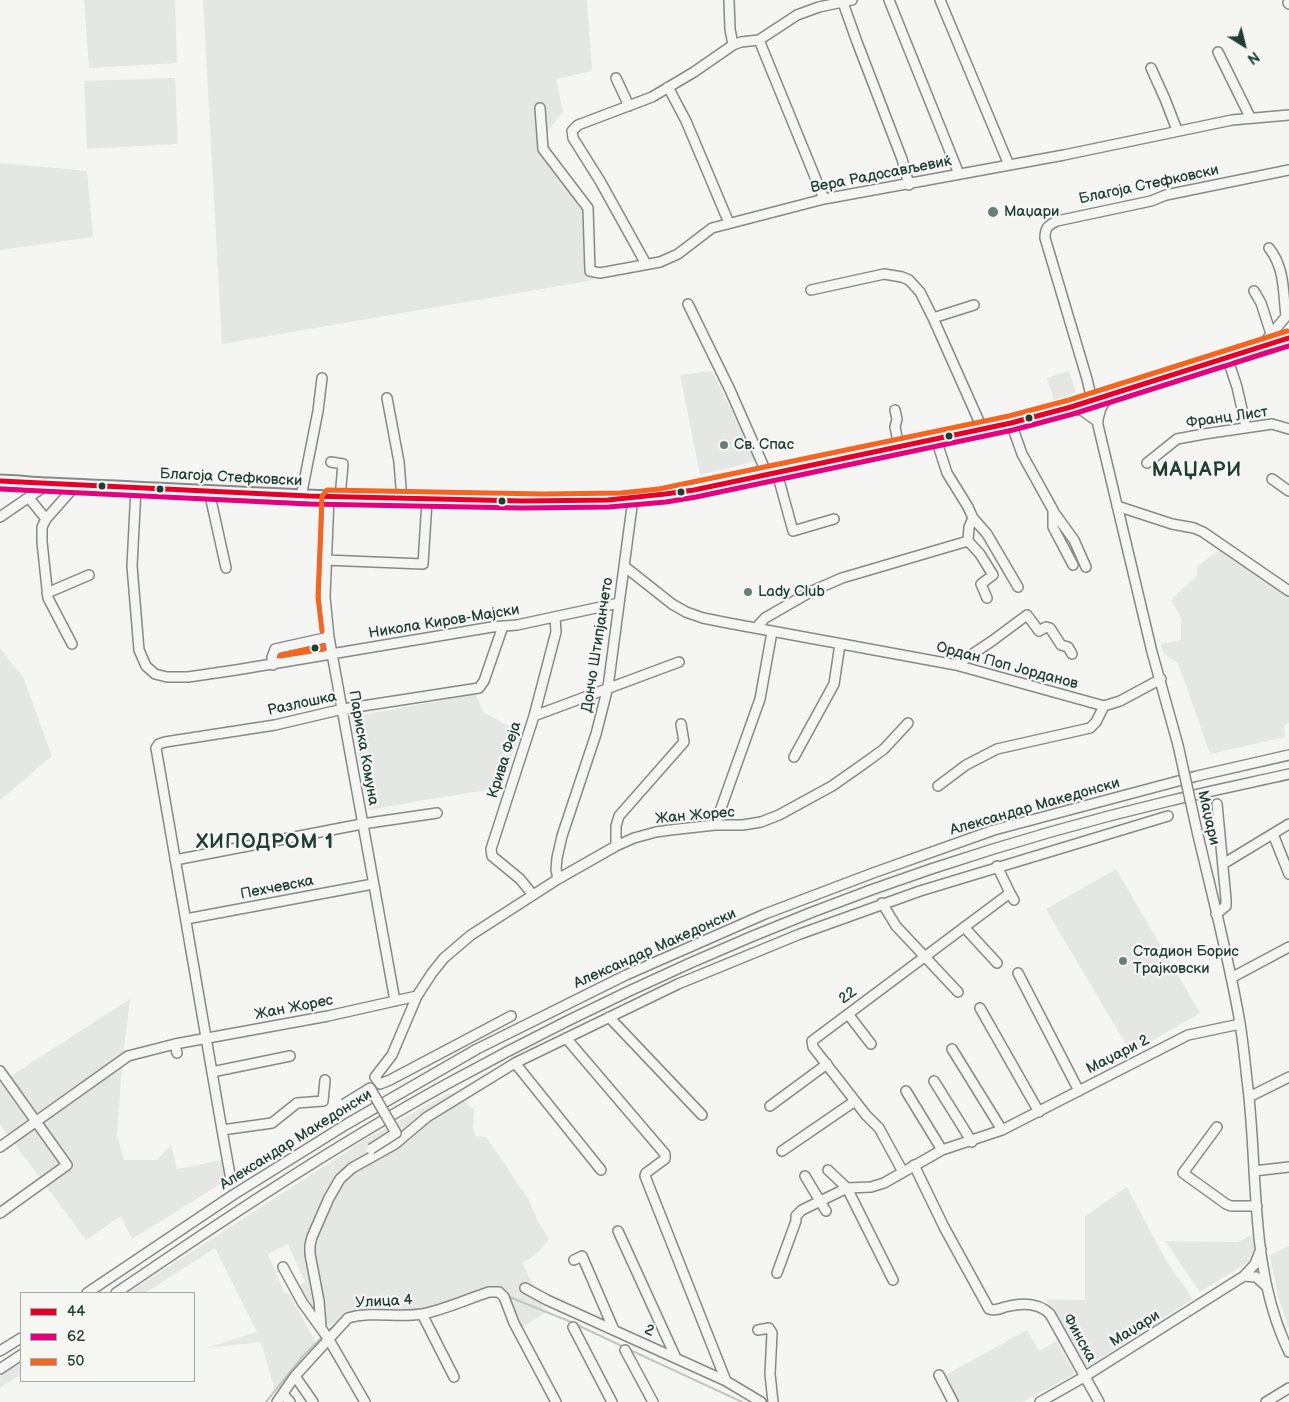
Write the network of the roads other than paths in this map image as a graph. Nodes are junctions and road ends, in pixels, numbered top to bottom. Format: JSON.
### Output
{"nodes":[{"id":1,"x":729,"y":0,"type":"edge"},
{"id":2,"x":889,"y":0,"type":"edge"},
{"id":3,"x":940,"y":0,"type":"edge"},
{"id":4,"x":846,"y":1,"type":"edge"},
{"id":5,"x":819,"y":4,"type":"edge"},
{"id":6,"x":759,"y":40,"type":"junction"},
{"id":7,"x":733,"y":45,"type":"junction"},
{"id":8,"x":1218,"y":52,"type":"dead end"},
{"id":9,"x":1151,"y":68,"type":"dead end"},
{"id":10,"x":616,"y":78,"type":"dead end"},
{"id":11,"x":668,"y":87,"type":"junction"},
{"id":12,"x":629,"y":106,"type":"junction"},
{"id":13,"x":540,"y":108,"type":"dead end"},
{"id":14,"x":1289,"y":115,"type":"edge"},
{"id":15,"x":1250,"y":118,"type":"junction"},
{"id":16,"x":1178,"y":130,"type":"junction"},
{"id":17,"x":1009,"y":165,"type":"junction"},
{"id":18,"x":1289,"y":170,"type":"edge"},
{"id":19,"x":959,"y":174,"type":"junction"},
{"id":20,"x":909,"y":185,"type":"junction"},
{"id":21,"x":824,"y":199,"type":"junction"},
{"id":22,"x":729,"y":223,"type":"junction"},
{"id":23,"x":1269,"y":248,"type":"dead end"},
{"id":24,"x":646,"y":264,"type":"junction"},
{"id":25,"x":811,"y":290,"type":"dead end"},
{"id":26,"x":1254,"y":291,"type":"dead end"},
{"id":27,"x":688,"y":304,"type":"dead end"},
{"id":28,"x":974,"y":305,"type":"dead end"},
{"id":29,"x":1287,"y":315,"type":"edge"},
{"id":30,"x":933,"y":318,"type":"junction"},
{"id":31,"x":1271,"y":334,"type":"junction"},
{"id":32,"x":1289,"y":338,"type":"edge"},
{"id":33,"x":1263,"y":345,"type":"junction"},
{"id":34,"x":1227,"y":357,"type":"junction"},
{"id":35,"x":322,"y":378,"type":"dead end"},
{"id":36,"x":1109,"y":395,"type":"junction"},
{"id":37,"x":386,"y":398,"type":"dead end"},
{"id":38,"x":1092,"y":400,"type":"junction"},
{"id":39,"x":1071,"y":407,"type":"junction"},
{"id":40,"x":895,"y":410,"type":"dead end"},
{"id":41,"x":1098,"y":422,"type":"junction"},
{"id":42,"x":1011,"y":423,"type":"junction"},
{"id":43,"x":1246,"y":427,"type":"junction"},
{"id":44,"x":982,"y":428,"type":"junction"},
{"id":45,"x":1289,"y":429,"type":"edge"},
{"id":46,"x":936,"y":439,"type":"junction"},
{"id":47,"x":899,"y":446,"type":"junction"},
{"id":48,"x":331,"y":462,"type":"dead end"},
{"id":49,"x":1147,"y":463,"type":"dead end"},
{"id":50,"x":772,"y":474,"type":"junction"},
{"id":51,"x":1272,"y":479,"type":"dead end"},
{"id":52,"x":0,"y":480,"type":"edge"},
{"id":53,"x":20,"y":482,"type":"junction"},
{"id":54,"x":48,"y":484,"type":"junction"},
{"id":55,"x":76,"y":485,"type":"junction"},
{"id":56,"x":136,"y":488,"type":"junction"},
{"id":57,"x":209,"y":491,"type":"junction"},
{"id":58,"x":1289,"y":491,"type":"edge"},
{"id":59,"x":302,"y":497,"type":"junction"},
{"id":60,"x":334,"y":498,"type":"junction"},
{"id":61,"x":634,"y":499,"type":"junction"},
{"id":62,"x":25,"y":500,"type":"junction"},
{"id":63,"x":402,"y":500,"type":"junction"},
{"id":64,"x":428,"y":501,"type":"junction"},
{"id":65,"x":1117,"y":506,"type":"junction"},
{"id":66,"x":1053,"y":511,"type":"junction"},
{"id":67,"x":0,"y":517,"type":"edge"},
{"id":68,"x":973,"y":518,"type":"junction"},
{"id":69,"x":46,"y":519,"type":"junction"},
{"id":70,"x":834,"y":519,"type":"dead end"},
{"id":71,"x":968,"y":541,"type":"junction"},
{"id":72,"x":326,"y":560,"type":"junction"},
{"id":73,"x":1073,"y":565,"type":"dead end"},
{"id":74,"x":624,"y":566,"type":"junction"},
{"id":75,"x":1086,"y":567,"type":"dead end"},
{"id":76,"x":226,"y":568,"type":"dead end"},
{"id":77,"x":89,"y":575,"type":"dead end"},
{"id":78,"x":1018,"y":587,"type":"dead end"},
{"id":79,"x":1289,"y":591,"type":"edge"},
{"id":80,"x":47,"y":592,"type":"junction"},
{"id":81,"x":987,"y":598,"type":"dead end"},
{"id":82,"x":619,"y":603,"type":"junction"},
{"id":83,"x":555,"y":617,"type":"junction"},
{"id":84,"x":504,"y":626,"type":"junction"},
{"id":85,"x":756,"y":628,"type":"junction"},
{"id":86,"x":772,"y":632,"type":"junction"},
{"id":87,"x":329,"y":637,"type":"junction"},
{"id":88,"x":72,"y":644,"type":"dead end"},
{"id":89,"x":840,"y":644,"type":"junction"},
{"id":90,"x":1072,"y":654,"type":"dead end"},
{"id":91,"x":332,"y":655,"type":"junction"},
{"id":92,"x":679,"y":662,"type":"dead end"},
{"id":93,"x":273,"y":664,"type":"junction"},
{"id":94,"x":956,"y":665,"type":"junction"},
{"id":95,"x":1161,"y":679,"type":"junction"},
{"id":96,"x":608,"y":687,"type":"junction"},
{"id":97,"x":1104,"y":706,"type":"junction"},
{"id":98,"x":342,"y":709,"type":"junction"},
{"id":99,"x":534,"y":716,"type":"junction"},
{"id":100,"x":908,"y":722,"type":"dead end"},
{"id":101,"x":681,"y":724,"type":"dead end"},
{"id":102,"x":1289,"y":754,"type":"edge"},
{"id":103,"x":794,"y":757,"type":"dead end"},
{"id":104,"x":1289,"y":774,"type":"edge"},
{"id":105,"x":938,"y":786,"type":"dead end"},
{"id":106,"x":1217,"y":804,"type":"dead end"},
{"id":107,"x":436,"y":813,"type":"dead end"},
{"id":108,"x":1168,"y":816,"type":"dead end"},
{"id":109,"x":362,"y":824,"type":"junction"},
{"id":110,"x":1289,"y":824,"type":"edge"},
{"id":111,"x":716,"y":825,"type":"junction"},
{"id":112,"x":1273,"y":834,"type":"junction"},
{"id":113,"x":616,"y":846,"type":"junction"},
{"id":114,"x":175,"y":860,"type":"junction"},
{"id":115,"x":1223,"y":864,"type":"junction"},
{"id":116,"x":997,"y":866,"type":"junction"},
{"id":117,"x":1289,"y":874,"type":"edge"},
{"id":118,"x":558,"y":878,"type":"junction"},
{"id":119,"x":373,"y":884,"type":"junction"},
{"id":120,"x":533,"y":894,"type":"junction"},
{"id":121,"x":882,"y":903,"type":"junction"},
{"id":122,"x":1216,"y":914,"type":"junction"},
{"id":123,"x":186,"y":919,"type":"junction"},
{"id":124,"x":964,"y":927,"type":"junction"},
{"id":125,"x":1289,"y":947,"type":"edge"},
{"id":126,"x":924,"y":956,"type":"junction"},
{"id":127,"x":997,"y":963,"type":"dead end"},
{"id":128,"x":1018,"y":973,"type":"dead end"},
{"id":129,"x":1231,"y":978,"type":"junction"},
{"id":130,"x":958,"y":992,"type":"dead end"},
{"id":131,"x":417,"y":996,"type":"junction"},
{"id":132,"x":395,"y":1001,"type":"junction"},
{"id":133,"x":980,"y":1008,"type":"dead end"},
{"id":134,"x":848,"y":1014,"type":"junction"},
{"id":135,"x":511,"y":1016,"type":"dead end"},
{"id":136,"x":609,"y":1017,"type":"junction"},
{"id":137,"x":1240,"y":1024,"type":"junction"},
{"id":138,"x":205,"y":1038,"type":"junction"},
{"id":139,"x":566,"y":1038,"type":"junction"},
{"id":140,"x":871,"y":1044,"type":"dead end"},
{"id":141,"x":952,"y":1049,"type":"dead end"},
{"id":142,"x":290,"y":1056,"type":"dead end"},
{"id":143,"x":515,"y":1063,"type":"junction"},
{"id":144,"x":827,"y":1064,"type":"junction"},
{"id":145,"x":0,"y":1071,"type":"edge"},
{"id":146,"x":212,"y":1072,"type":"junction"},
{"id":147,"x":1289,"y":1077,"type":"edge"},
{"id":148,"x":326,"y":1080,"type":"dead end"},
{"id":149,"x":934,"y":1080,"type":"dead end"},
{"id":150,"x":906,"y":1091,"type":"dead end"},
{"id":151,"x":1079,"y":1091,"type":"junction"},
{"id":152,"x":1248,"y":1097,"type":"junction"},
{"id":153,"x":855,"y":1101,"type":"junction"},
{"id":154,"x":344,"y":1104,"type":"dead end"},
{"id":155,"x":770,"y":1106,"type":"dead end"},
{"id":156,"x":1039,"y":1112,"type":"junction"},
{"id":157,"x":702,"y":1116,"type":"dead end"},
{"id":158,"x":36,"y":1121,"type":"junction"},
{"id":159,"x":1217,"y":1127,"type":"dead end"},
{"id":160,"x":222,"y":1130,"type":"junction"},
{"id":161,"x":1002,"y":1130,"type":"junction"},
{"id":162,"x":972,"y":1142,"type":"junction"},
{"id":163,"x":0,"y":1147,"type":"edge"},
{"id":164,"x":371,"y":1149,"type":"dead end"},
{"id":165,"x":942,"y":1150,"type":"junction"},
{"id":166,"x":782,"y":1151,"type":"dead end"},
{"id":167,"x":914,"y":1165,"type":"junction"},
{"id":168,"x":1289,"y":1167,"type":"edge"},
{"id":169,"x":601,"y":1170,"type":"dead end"},
{"id":170,"x":828,"y":1170,"type":"dead end"},
{"id":171,"x":1254,"y":1171,"type":"junction"},
{"id":172,"x":903,"y":1172,"type":"junction"},
{"id":173,"x":805,"y":1176,"type":"dead end"},
{"id":174,"x":231,"y":1180,"type":"dead end"},
{"id":175,"x":847,"y":1188,"type":"junction"},
{"id":176,"x":820,"y":1201,"type":"junction"},
{"id":177,"x":1257,"y":1206,"type":"junction"},
{"id":178,"x":826,"y":1210,"type":"dead end"},
{"id":179,"x":0,"y":1213,"type":"edge"},
{"id":180,"x":618,"y":1231,"type":"dead end"},
{"id":181,"x":1261,"y":1249,"type":"junction"},
{"id":182,"x":574,"y":1260,"type":"dead end"},
{"id":183,"x":283,"y":1267,"type":"dead end"},
{"id":184,"x":777,"y":1273,"type":"dead end"},
{"id":185,"x":1244,"y":1276,"type":"junction"},
{"id":186,"x":893,"y":1280,"type":"dead end"},
{"id":187,"x":1266,"y":1286,"type":"junction"},
{"id":188,"x":524,"y":1288,"type":"dead end"},
{"id":189,"x":89,"y":1292,"type":"edge"},
{"id":190,"x":117,"y":1292,"type":"edge"},
{"id":191,"x":422,"y":1314,"type":"junction"},
{"id":192,"x":321,"y":1326,"type":"junction"},
{"id":193,"x":573,"y":1327,"type":"dead end"},
{"id":194,"x":614,"y":1330,"type":"junction"},
{"id":195,"x":758,"y":1330,"type":"dead end"},
{"id":196,"x":328,"y":1338,"type":"junction"},
{"id":197,"x":20,"y":1339,"type":"edge"},
{"id":198,"x":625,"y":1350,"type":"dead end"},
{"id":199,"x":0,"y":1351,"type":"edge"},
{"id":200,"x":1289,"y":1352,"type":"edge"},
{"id":201,"x":20,"y":1357,"type":"edge"},
{"id":202,"x":676,"y":1358,"type":"junction"},
{"id":203,"x":0,"y":1369,"type":"edge"},
{"id":204,"x":295,"y":1376,"type":"junction"},
{"id":205,"x":939,"y":1376,"type":"dead end"},
{"id":206,"x":454,"y":1377,"type":"dead end"},
{"id":207,"x":1084,"y":1377,"type":"junction"},
{"id":208,"x":726,"y":1381,"type":"junction"},
{"id":209,"x":1289,"y":1388,"type":"edge"},
{"id":210,"x":283,"y":1394,"type":"junction"},
{"id":211,"x":277,"y":1402,"type":"edge"},
{"id":212,"x":290,"y":1402,"type":"edge"},
{"id":213,"x":312,"y":1402,"type":"edge"},
{"id":214,"x":365,"y":1402,"type":"edge"},
{"id":215,"x":556,"y":1402,"type":"edge"},
{"id":216,"x":612,"y":1402,"type":"edge"},
{"id":217,"x":653,"y":1402,"type":"edge"},
{"id":218,"x":761,"y":1402,"type":"edge"},
{"id":219,"x":774,"y":1402,"type":"edge"},
{"id":220,"x":953,"y":1402,"type":"edge"},
{"id":221,"x":1040,"y":1402,"type":"edge"},
{"id":222,"x":1099,"y":1402,"type":"edge"},
{"id":223,"x":1266,"y":1402,"type":"edge"}],
"edges":[{"from":1,"to":7,"type":"street"},
{"from":2,"to":19,"type":"street"},
{"from":3,"to":17,"type":"street"},
{"from":4,"to":5,"type":"street"},
{"from":4,"to":20,"type":"street"},
{"from":5,"to":6,"type":"street"},
{"from":6,"to":7,"type":"street"},
{"from":6,"to":21,"type":"street"},
{"from":7,"to":11,"type":"street"},
{"from":8,"to":15,"type":"street"},
{"from":9,"to":16,"type":"street"},
{"from":10,"to":12,"type":"street"},
{"from":11,"to":12,"type":"street"},
{"from":11,"to":22,"type":"street"},
{"from":12,"to":24,"type":"street"},
{"from":13,"to":24,"type":"street","name":"Вера Радосављевиќ"},
{"from":14,"to":15,"type":"street","name":"Вера Радосављевиќ"},
{"from":15,"to":16,"type":"street","name":"Вера Радосављевиќ"},
{"from":16,"to":17,"type":"street","name":"Вера Радосављевиќ"},
{"from":17,"to":19,"type":"street","name":"Вера Радосављевиќ"},
{"from":18,"to":38,"type":"street","name":"Благоја Стефковски"},
{"from":19,"to":20,"type":"street","name":"Вера Радосављевиќ"},
{"from":20,"to":21,"type":"street","name":"Вера Радосављевиќ"},
{"from":21,"to":22,"type":"street","name":"Вера Радосављевиќ"},
{"from":22,"to":24,"type":"street","name":"Вера Радосављевиќ"},
{"from":23,"to":29,"type":"street"},
{"from":25,"to":30,"type":"street"},
{"from":26,"to":31,"type":"street"},
{"from":27,"to":50,"type":"street"},
{"from":28,"to":30,"type":"street"},
{"from":29,"to":31,"type":"street"},
{"from":30,"to":44,"type":"street"},
{"from":31,"to":33,"type":"street"},
{"from":32,"to":33,"type":"main road","name":"Благоја Стефковски"},
{"from":33,"to":34,"type":"main road","name":"Благоја Стефковски"},
{"from":34,"to":36,"type":"main road","name":"Благоја Стефковски"},
{"from":34,"to":43,"type":"street"},
{"from":35,"to":59,"type":"street"},
{"from":36,"to":38,"type":"main road","name":"Благоја Стефковски"},
{"from":36,"to":41,"type":"street"},
{"from":37,"to":63,"type":"street"},
{"from":38,"to":39,"type":"main road","name":"Благоја Стефковски"},
{"from":38,"to":41,"type":"street","name":"Маџари"},
{"from":39,"to":41,"type":"street"},
{"from":39,"to":42,"type":"main road","name":"Благоја Стефковски"},
{"from":40,"to":47,"type":"street"},
{"from":41,"to":65,"type":"street","name":"Маџари"},
{"from":42,"to":44,"type":"main road","name":"Благоја Стефковски"},
{"from":42,"to":66,"type":"street"},
{"from":43,"to":45,"type":"street","name":"Франц Лист"},
{"from":43,"to":49,"type":"street","name":"Франц Лист"},
{"from":44,"to":46,"type":"main road","name":"Благоја Стефковски"},
{"from":46,"to":47,"type":"main road","name":"Благоја Стефковски"},
{"from":46,"to":68,"type":"street"},
{"from":47,"to":50,"type":"main road","name":"Благоја Стефковски"},
{"from":48,"to":60,"type":"street","name":"Париска Комуна"},
{"from":50,"to":61,"type":"main road","name":"Благоја Стефковски"},
{"from":50,"to":70,"type":"street"},
{"from":51,"to":58,"type":"street"},
{"from":52,"to":53,"type":"main road","name":"Благоја Стефковски"},
{"from":53,"to":54,"type":"main road","name":"Благоја Стефковски"},
{"from":53,"to":62,"type":"street"},
{"from":54,"to":55,"type":"main road","name":"Благоја Стефковски"},
{"from":54,"to":62,"type":"street"},
{"from":55,"to":56,"type":"main road","name":"Благоја Стефковски"},
{"from":55,"to":69,"type":"street"},
{"from":56,"to":57,"type":"main road","name":"Благоја Стефковски"},
{"from":56,"to":93,"type":"street","name":"Никола Киров-Мајски"},
{"from":57,"to":59,"type":"main road","name":"Благоја Стефковски"},
{"from":57,"to":76,"type":"street"},
{"from":59,"to":60,"type":"main road","name":"Благоја Стефковски"},
{"from":60,"to":63,"type":"main road","name":"Благоја Стефковски"},
{"from":60,"to":72,"type":"street","name":"Париска Комуна"},
{"from":61,"to":64,"type":"main road","name":"Благоја Стефковски"},
{"from":61,"to":74,"type":"street","name":"Дончо Штипјанчето"},
{"from":62,"to":67,"type":"street"},
{"from":62,"to":69,"type":"street"},
{"from":63,"to":64,"type":"main road","name":"Благоја Стефковски"},
{"from":64,"to":72,"type":"street"},
{"from":65,"to":79,"type":"street"},
{"from":65,"to":95,"type":"street","name":"Маџари"},
{"from":66,"to":73,"type":"street"},
{"from":66,"to":75,"type":"street"},
{"from":68,"to":71,"type":"street"},
{"from":68,"to":78,"type":"street"},
{"from":69,"to":80,"type":"street"},
{"from":71,"to":81,"type":"street"},
{"from":71,"to":85,"type":"street"},
{"from":72,"to":87,"type":"street","name":"Париска Комуна"},
{"from":74,"to":82,"type":"street","name":"Дончо Штипјанчето"},
{"from":74,"to":85,"type":"street","name":"Ордан Поп Јорданов"},
{"from":77,"to":80,"type":"street"},
{"from":80,"to":88,"type":"street"},
{"from":82,"to":83,"type":"street","name":"Никола Киров-Мајски"},
{"from":82,"to":96,"type":"street","name":"Дончо Штипјанчето"},
{"from":83,"to":84,"type":"street","name":"Никола Киров-Мајски"},
{"from":83,"to":99,"type":"street","name":"Крива Феја"},
{"from":84,"to":91,"type":"street","name":"Никола Киров-Мајски"},
{"from":84,"to":98,"type":"street","name":"Разлошка"},
{"from":85,"to":86,"type":"street","name":"Ордан Поп Јорданов"},
{"from":86,"to":89,"type":"street","name":"Ордан Поп Јорданов"},
{"from":86,"to":111,"type":"street"},
{"from":87,"to":91,"type":"street","name":"Париска Комуна"},
{"from":87,"to":93,"type":"street"},
{"from":89,"to":94,"type":"street","name":"Ордан Поп Јорданов"},
{"from":89,"to":103,"type":"street"},
{"from":90,"to":94,"type":"street"},
{"from":91,"to":93,"type":"street","name":"Никола Киров-Мајски"},
{"from":91,"to":98,"type":"street","name":"Париска Комуна"},
{"from":92,"to":96,"type":"street"},
{"from":94,"to":97,"type":"street","name":"Ордан Поп Јорданов"},
{"from":95,"to":97,"type":"street"},
{"from":95,"to":122,"type":"street","name":"Маџари","bridge":true},
{"from":96,"to":99,"type":"street"},
{"from":96,"to":118,"type":"street","name":"Дончо Штипјанчето"},
{"from":97,"to":105,"type":"street"},
{"from":98,"to":109,"type":"street","name":"Париска Комуна"},
{"from":98,"to":114,"type":"street","name":"Разлошка"},
{"from":99,"to":120,"type":"street","name":"Крива Феја"},
{"from":100,"to":111,"type":"street","name":"Жан Жорес"},
{"from":101,"to":113,"type":"street"},
{"from":102,"to":189,"type":"street","name":"Александар Македонски"},
{"from":104,"to":190,"type":"street","name":"Александар Македонски"},
{"from":106,"to":115,"type":"street"},
{"from":107,"to":109,"type":"street"},
{"from":108,"to":116,"type":"street"},
{"from":109,"to":114,"type":"street"},
{"from":109,"to":119,"type":"street","name":"Париска Комуна"},
{"from":110,"to":112,"type":"street"},
{"from":111,"to":113,"type":"street","name":"Жан Жорес"},
{"from":112,"to":115,"type":"street"},
{"from":112,"to":117,"type":"street"},
{"from":113,"to":118,"type":"street","name":"Жан Жорес"},
{"from":114,"to":123,"type":"street"},
{"from":115,"to":122,"type":"street"},
{"from":116,"to":121,"type":"street"},
{"from":116,"to":124,"type":"street","name":"22"},
{"from":118,"to":120,"type":"street","name":"Жан Жорес"},
{"from":119,"to":123,"type":"street","name":"Пехчевска"},
{"from":119,"to":132,"type":"street","name":"Париска Комуна"},
{"from":120,"to":131,"type":"street","name":"Жан Жорес"},
{"from":121,"to":126,"type":"street"},
{"from":121,"to":136,"type":"street"},
{"from":122,"to":129,"type":"street","name":"Маџари"},
{"from":123,"to":138,"type":"street"},
{"from":124,"to":126,"type":"street","name":"22"},
{"from":124,"to":127,"type":"street"},
{"from":125,"to":129,"type":"street"},
{"from":126,"to":130,"type":"street"},
{"from":126,"to":134,"type":"street","name":"22"},
{"from":128,"to":151,"type":"street","name":"Маџари 2"},
{"from":129,"to":137,"type":"street","name":"Маџари"},
{"from":131,"to":132,"type":"street","name":"Жан Жорес"},
{"from":131,"to":135,"type":"street","name":"Жан Жорес"},
{"from":132,"to":138,"type":"street","name":"Жан Жорес"},
{"from":133,"to":156,"type":"street"},
{"from":134,"to":140,"type":"street"},
{"from":134,"to":144,"type":"street","name":"22"},
{"from":136,"to":139,"type":"street"},
{"from":136,"to":157,"type":"street"},
{"from":137,"to":151,"type":"street","name":"Маџари 2"},
{"from":137,"to":152,"type":"street","name":"Маџари"},
{"from":138,"to":146,"type":"street"},
{"from":138,"to":158,"type":"street","name":"Жан Жорес"},
{"from":139,"to":143,"type":"street"},
{"from":139,"to":208,"type":"street"},
{"from":141,"to":161,"type":"street"},
{"from":142,"to":146,"type":"street"},
{"from":143,"to":169,"type":"street"},
{"from":143,"to":192,"type":"street"},
{"from":144,"to":153,"type":"street","name":"22"},
{"from":144,"to":155,"type":"street"},
{"from":145,"to":158,"type":"street"},
{"from":146,"to":160,"type":"street"},
{"from":147,"to":152,"type":"street"},
{"from":148,"to":160,"type":"street"},
{"from":149,"to":162,"type":"street"},
{"from":150,"to":165,"type":"street"},
{"from":151,"to":156,"type":"street"},
{"from":152,"to":171,"type":"street","name":"Маџари"},
{"from":153,"to":166,"type":"street"},
{"from":153,"to":172,"type":"street","name":"22"},
{"from":154,"to":164,"type":"street","bridge":true},
{"from":156,"to":161,"type":"street"},
{"from":158,"to":163,"type":"street"},
{"from":158,"to":179,"type":"street"},
{"from":159,"to":177,"type":"street"},
{"from":160,"to":174,"type":"street"},
{"from":161,"to":162,"type":"street"},
{"from":162,"to":165,"type":"street"},
{"from":165,"to":167,"type":"street"},
{"from":167,"to":172,"type":"street"},
{"from":167,"to":207,"type":"street","name":"Финска"},
{"from":168,"to":171,"type":"street"},
{"from":170,"to":175,"type":"street"},
{"from":171,"to":177,"type":"street","name":"Маџари"},
{"from":172,"to":175,"type":"street"},
{"from":173,"to":176,"type":"street"},
{"from":175,"to":176,"type":"street"},
{"from":175,"to":186,"type":"street"},
{"from":176,"to":178,"type":"street"},
{"from":176,"to":184,"type":"street"},
{"from":177,"to":181,"type":"street","name":"Маџари"},
{"from":180,"to":202,"type":"street"},
{"from":181,"to":185,"type":"street","name":"Маџари"},
{"from":181,"to":187,"type":"street","name":"Маџари"},
{"from":182,"to":194,"type":"street"},
{"from":183,"to":192,"type":"street"},
{"from":185,"to":187,"type":"street"},
{"from":185,"to":207,"type":"street","name":"Маџари"},
{"from":187,"to":200,"type":"street","name":"Маџари"},
{"from":188,"to":194,"type":"street","name":"2"},
{"from":191,"to":196,"type":"street","name":"Улица 4"},
{"from":191,"to":206,"type":"street"},
{"from":191,"to":215,"type":"street","name":"Улица 4"},
{"from":192,"to":196,"type":"street"},
{"from":193,"to":216,"type":"street"},
{"from":194,"to":202,"type":"street","name":"2"},
{"from":195,"to":219,"type":"street"},
{"from":196,"to":204,"type":"street","name":"Улица 4"},
{"from":196,"to":214,"type":"street"},
{"from":197,"to":199,"type":"street"},
{"from":198,"to":217,"type":"street"},
{"from":201,"to":203,"type":"street"},
{"from":202,"to":208,"type":"street","name":"2"},
{"from":204,"to":210,"type":"street","name":"Улица 4"},
{"from":204,"to":213,"type":"street"},
{"from":205,"to":220,"type":"street"},
{"from":207,"to":221,"type":"street","name":"Маџари"},
{"from":207,"to":222,"type":"street","name":"Финска"},
{"from":208,"to":218,"type":"street","name":"2"},
{"from":209,"to":223,"type":"street"},
{"from":210,"to":211,"type":"street","name":"Улица 4"},
{"from":210,"to":212,"type":"street"}]}
